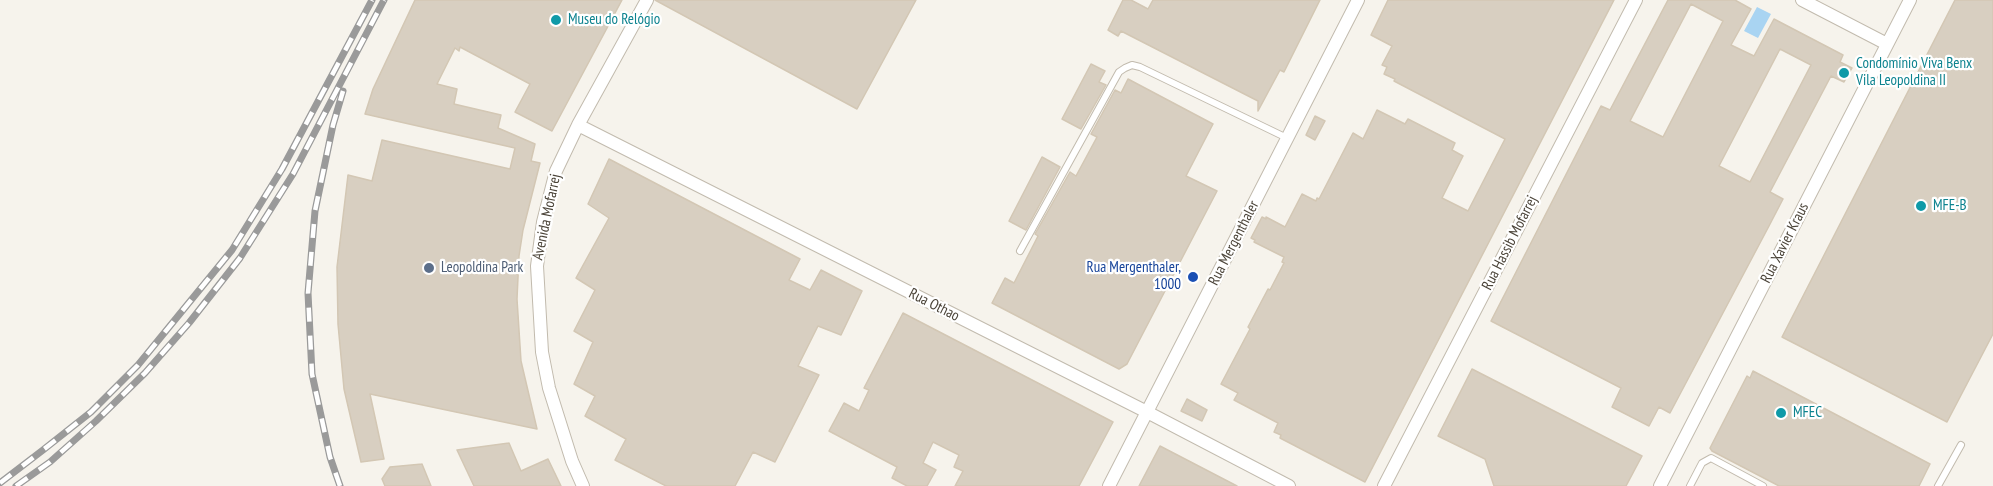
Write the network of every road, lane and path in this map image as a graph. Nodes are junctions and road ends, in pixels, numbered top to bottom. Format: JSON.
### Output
{"nodes":[{"id":1,"x":648,"y":0,"type":"edge"},
{"id":2,"x":1358,"y":0,"type":"edge"},
{"id":3,"x":1636,"y":0,"type":"edge"},
{"id":4,"x":1802,"y":0,"type":"edge"},
{"id":5,"x":1910,"y":0,"type":"edge"},
{"id":6,"x":1887,"y":44,"type":"junction"},
{"id":7,"x":578,"y":125,"type":"junction"},
{"id":8,"x":1287,"y":138,"type":"junction"},
{"id":9,"x":1020,"y":251,"type":"dead end"},
{"id":10,"x":1147,"y":412,"type":"junction"},
{"id":11,"x":1961,"y":445,"type":"dead end"},
{"id":12,"x":583,"y":486,"type":"edge"},
{"id":13,"x":1109,"y":486,"type":"edge"},
{"id":14,"x":1288,"y":486,"type":"edge"},
{"id":15,"x":1384,"y":486,"type":"edge"},
{"id":16,"x":1660,"y":486,"type":"edge"},
{"id":17,"x":1690,"y":486,"type":"edge"},
{"id":18,"x":1763,"y":486,"type":"edge"},
{"id":19,"x":1938,"y":486,"type":"edge"}],
"edges":[{"from":1,"to":7,"type":"street","name":"Avenida Mofarrej"},
{"from":2,"to":8,"type":"street","name":"Rua Mergenthaler"},
{"from":3,"to":15,"type":"street","name":"Rua Hassib Mofarrej"},
{"from":4,"to":6,"type":"street"},
{"from":5,"to":6,"type":"street","name":"Rua Xavier Kraus"},
{"from":6,"to":16,"type":"street","name":"Rua Xavier Kraus"},
{"from":7,"to":10,"type":"street","name":"Rua Othao"},
{"from":7,"to":12,"type":"street","name":"Avenida Mofarrej"},
{"from":8,"to":9,"type":"lane"},
{"from":8,"to":10,"type":"street","name":"Rua Mergenthaler"},
{"from":10,"to":13,"type":"street","name":"Rua Mergenthaler"},
{"from":10,"to":14,"type":"street","name":"Rua Othao"},
{"from":11,"to":19,"type":"lane"},
{"from":17,"to":18,"type":"lane"}]}
